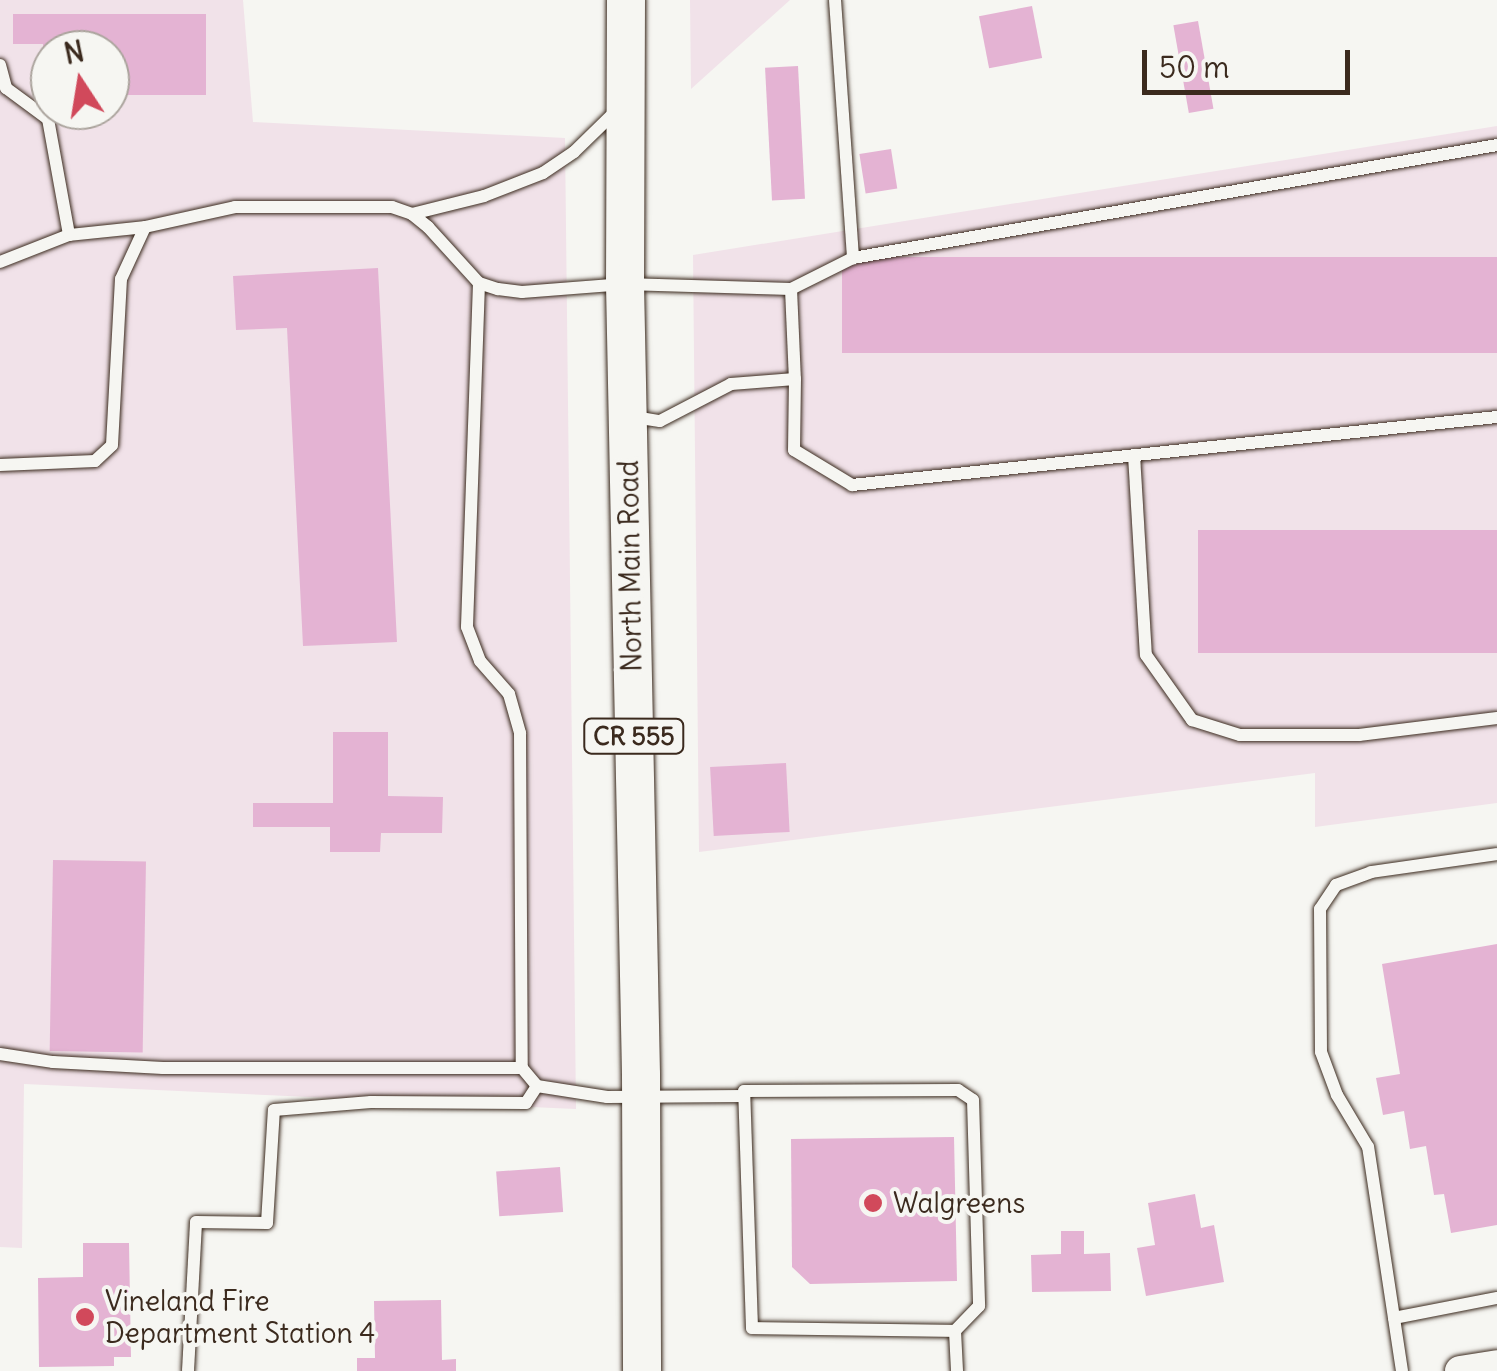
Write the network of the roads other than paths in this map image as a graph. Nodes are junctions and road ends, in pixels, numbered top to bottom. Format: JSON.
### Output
{"nodes":[{"id":1,"x":626,"y":0,"type":"edge"},
{"id":2,"x":834,"y":0,"type":"edge"},
{"id":3,"x":0,"y":65,"type":"edge"},
{"id":4,"x":626,"y":101,"type":"junction"},
{"id":5,"x":1497,"y":145,"type":"edge"},
{"id":6,"x":412,"y":214,"type":"junction"},
{"id":7,"x":145,"y":228,"type":"junction"},
{"id":8,"x":69,"y":235,"type":"junction"},
{"id":9,"x":853,"y":258,"type":"junction"},
{"id":10,"x":0,"y":262,"type":"edge"},
{"id":11,"x":479,"y":283,"type":"junction"},
{"id":12,"x":625,"y":284,"type":"junction"},
{"id":13,"x":791,"y":289,"type":"junction"},
{"id":14,"x":795,"y":379,"type":"junction"},
{"id":15,"x":627,"y":416,"type":"junction"},
{"id":16,"x":1497,"y":417,"type":"edge"},
{"id":17,"x":1134,"y":455,"type":"junction"},
{"id":18,"x":0,"y":465,"type":"edge"},
{"id":19,"x":1497,"y":718,"type":"edge"},
{"id":20,"x":1497,"y":854,"type":"edge"},
{"id":21,"x":0,"y":1054,"type":"edge"},
{"id":22,"x":522,"y":1068,"type":"junction"},
{"id":23,"x":536,"y":1086,"type":"junction"},
{"id":24,"x":641,"y":1096,"type":"junction"},
{"id":25,"x":744,"y":1096,"type":"junction"},
{"id":26,"x":1497,"y":1298,"type":"edge"},
{"id":27,"x":1394,"y":1318,"type":"junction"},
{"id":28,"x":955,"y":1330,"type":"junction"},
{"id":29,"x":1497,"y":1366,"type":"edge"},
{"id":30,"x":188,"y":1371,"type":"edge"},
{"id":31,"x":642,"y":1371,"type":"edge"},
{"id":32,"x":958,"y":1371,"type":"edge"},
{"id":33,"x":1402,"y":1371,"type":"edge"},
{"id":34,"x":1460,"y":1371,"type":"edge"}],
"edges":[{"from":1,"to":4,"type":"main road","name":"North Main Road","number":"CR 555"},
{"from":2,"to":9,"type":"lane"},
{"from":3,"to":8,"type":"lane"},
{"from":4,"to":6,"type":"lane"},
{"from":4,"to":12,"type":"main road","name":"North Main Road","number":"CR 555"},
{"from":5,"to":9,"type":"lane"},
{"from":6,"to":7,"type":"lane"},
{"from":6,"to":11,"type":"lane"},
{"from":7,"to":8,"type":"lane"},
{"from":7,"to":18,"type":"lane"},
{"from":8,"to":10,"type":"lane"},
{"from":9,"to":13,"type":"lane"},
{"from":11,"to":12,"type":"lane"},
{"from":11,"to":22,"type":"lane"},
{"from":12,"to":13,"type":"lane"},
{"from":12,"to":15,"type":"main road","name":"North Main Road","number":"CR 555"},
{"from":13,"to":14,"type":"lane"},
{"from":14,"to":15,"type":"lane"},
{"from":14,"to":17,"type":"lane"},
{"from":15,"to":24,"type":"main road","name":"North Main Road","number":"CR 555"},
{"from":16,"to":17,"type":"lane"},
{"from":17,"to":19,"type":"lane"},
{"from":20,"to":27,"type":"lane"},
{"from":21,"to":22,"type":"lane"},
{"from":22,"to":23,"type":"lane"},
{"from":23,"to":24,"type":"lane"},
{"from":23,"to":30,"type":"lane"},
{"from":24,"to":25,"type":"lane"},
{"from":24,"to":31,"type":"main road","name":"North Main Road","number":"CR 555"},
{"from":25,"to":28,"type":"lane"},
{"from":25,"to":28,"type":"lane"},
{"from":26,"to":27,"type":"lane"},
{"from":27,"to":33,"type":"lane"},
{"from":28,"to":32,"type":"lane"},
{"from":29,"to":34,"type":"street"}]}
